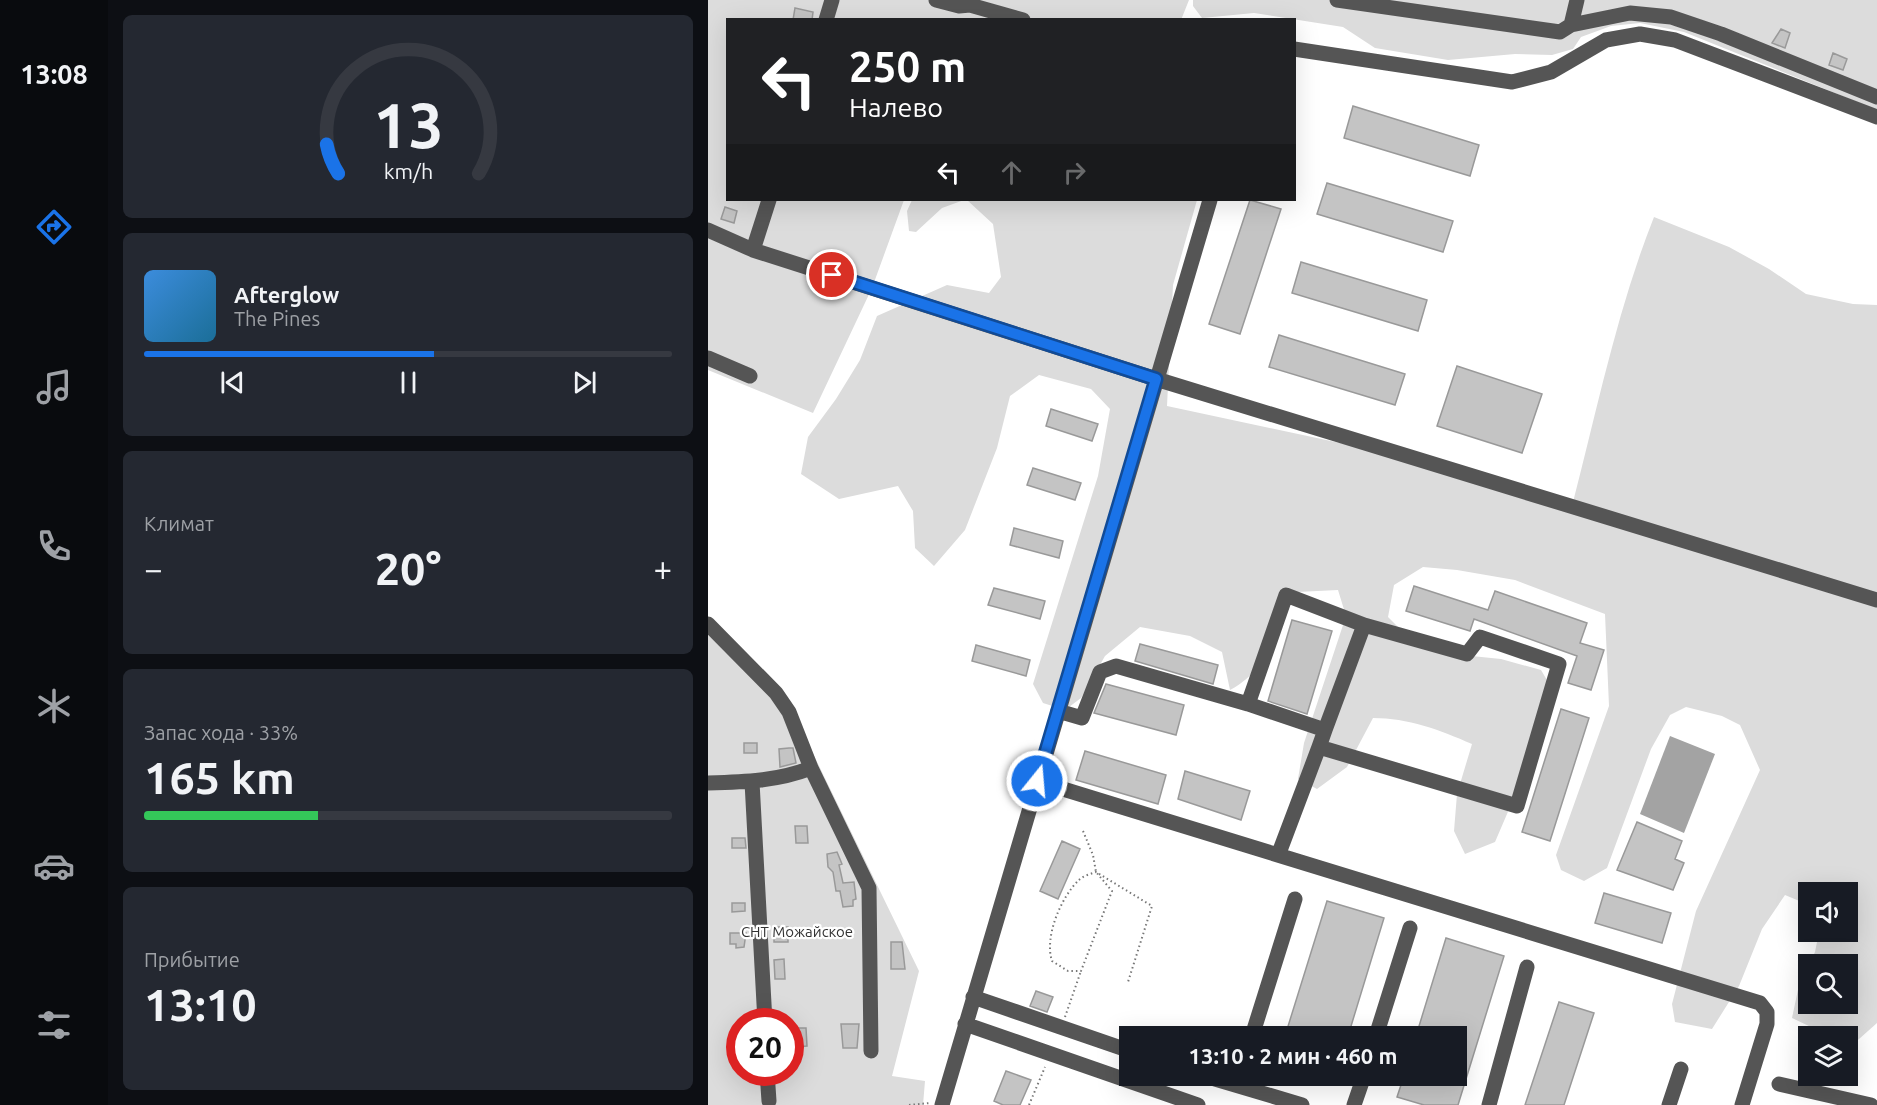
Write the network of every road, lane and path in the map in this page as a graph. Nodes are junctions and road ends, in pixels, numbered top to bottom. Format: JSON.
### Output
{"nodes":[{"id":1,"x":832,"y":0,"type":"edge"},
{"id":2,"x":936,"y":0,"type":"edge"},
{"id":3,"x":1337,"y":0,"type":"edge"},
{"id":4,"x":1577,"y":0,"type":"edge"},
{"id":5,"x":971,"y":2,"type":"edge"},
{"id":6,"x":827,"y":18,"type":"edge"},
{"id":7,"x":1017,"y":18,"type":"edge"},
{"id":8,"x":1571,"y":25,"type":"junction"},
{"id":9,"x":1296,"y":49,"type":"edge"},
{"id":10,"x":1877,"y":97,"type":"edge"},
{"id":11,"x":1877,"y":117,"type":"edge"},
{"id":12,"x":769,"y":201,"type":"edge"},
{"id":13,"x":1210,"y":201,"type":"edge"},
{"id":14,"x":708,"y":230,"type":"edge"},
{"id":15,"x":753,"y":250,"type":"junction"},
{"id":16,"x":708,"y":358,"type":"edge"},
{"id":17,"x":750,"y":376,"type":"dead end"},
{"id":18,"x":1156,"y":379,"type":"junction"},
{"id":19,"x":1877,"y":600,"type":"edge"},
{"id":20,"x":708,"y":624,"type":"edge"},
{"id":21,"x":1364,"y":625,"type":"junction"},
{"id":22,"x":1248,"y":704,"type":"junction"},
{"id":23,"x":1058,"y":711,"type":"junction"},
{"id":24,"x":1325,"y":730,"type":"junction"},
{"id":25,"x":1319,"y":747,"type":"junction"},
{"id":26,"x":812,"y":768,"type":"junction"},
{"id":27,"x":1037,"y":781,"type":"junction"},
{"id":28,"x":752,"y":782,"type":"junction"},
{"id":29,"x":708,"y":783,"type":"edge"},
{"id":30,"x":1083,"y":831,"type":"dead end"},
{"id":31,"x":1279,"y":854,"type":"junction"},
{"id":32,"x":1096,"y":872,"type":"junction"},
{"id":33,"x":1295,"y":899,"type":"dead end"},
{"id":34,"x":1410,"y":928,"type":"dead end"},
{"id":35,"x":1527,"y":967,"type":"dead end"},
{"id":36,"x":1128,"y":982,"type":"dead end"},
{"id":37,"x":973,"y":997,"type":"junction"},
{"id":38,"x":764,"y":1008,"type":"edge"},
{"id":39,"x":965,"y":1024,"type":"junction"},
{"id":40,"x":1255,"y":1026,"type":"edge"},
{"id":41,"x":1379,"y":1026,"type":"edge"},
{"id":42,"x":1119,"y":1046,"type":"edge"},
{"id":43,"x":871,"y":1051,"type":"dead end"},
{"id":44,"x":1681,"y":1070,"type":"dead end"},
{"id":45,"x":1779,"y":1084,"type":"dead end"},
{"id":46,"x":768,"y":1086,"type":"edge"},
{"id":47,"x":1253,"y":1086,"type":"edge"},
{"id":48,"x":1361,"y":1086,"type":"edge"},
{"id":49,"x":769,"y":1101,"type":"dead end"},
{"id":50,"x":942,"y":1103,"type":"edge"},
{"id":51,"x":909,"y":1105,"type":"edge"},
{"id":52,"x":1198,"y":1105,"type":"edge"},
{"id":53,"x":1302,"y":1105,"type":"edge"},
{"id":54,"x":1354,"y":1105,"type":"edge"},
{"id":55,"x":1489,"y":1105,"type":"edge"},
{"id":56,"x":1669,"y":1105,"type":"edge"},
{"id":57,"x":1742,"y":1105,"type":"edge"},
{"id":58,"x":1871,"y":1105,"type":"edge"}],
"edges":[{"from":1,"to":6,"type":"street"},
{"from":2,"to":5,"type":"street"},
{"from":3,"to":8,"type":"street"},
{"from":4,"to":8,"type":"street"},
{"from":5,"to":7,"type":"street"},
{"from":8,"to":10,"type":"street"},
{"from":9,"to":11,"type":"street"},
{"from":12,"to":15,"type":"street"},
{"from":13,"to":18,"type":"street"},
{"from":14,"to":15,"type":"street"},
{"from":15,"to":18,"type":"street"},
{"from":16,"to":17,"type":"street"},
{"from":18,"to":19,"type":"street"},
{"from":18,"to":23,"type":"street"},
{"from":20,"to":26,"type":"street"},
{"from":21,"to":22,"type":"street"},
{"from":21,"to":24,"type":"street"},
{"from":21,"to":25,"type":"street"},
{"from":22,"to":23,"type":"street"},
{"from":22,"to":24,"type":"street"},
{"from":23,"to":27,"type":"street"},
{"from":24,"to":25,"type":"street"},
{"from":25,"to":31,"type":"street"},
{"from":26,"to":28,"type":"street"},
{"from":26,"to":43,"type":"street"},
{"from":27,"to":31,"type":"street"},
{"from":27,"to":37,"type":"street"},
{"from":28,"to":29,"type":"street"},
{"from":28,"to":38,"type":"street"},
{"from":30,"to":32,"type":"path"},
{"from":31,"to":57,"type":"street"},
{"from":32,"to":32,"type":"path"},
{"from":32,"to":36,"type":"path"},
{"from":33,"to":40,"type":"street"},
{"from":34,"to":41,"type":"street"},
{"from":35,"to":55,"type":"street"},
{"from":37,"to":39,"type":"street"},
{"from":37,"to":42,"type":"street"},
{"from":39,"to":50,"type":"street"},
{"from":39,"to":52,"type":"street"},
{"from":44,"to":56,"type":"street"},
{"from":45,"to":58,"type":"street"},
{"from":46,"to":49,"type":"street"},
{"from":47,"to":53,"type":"street"},
{"from":48,"to":54,"type":"street"},
{"from":50,"to":51,"type":"path"}]}
